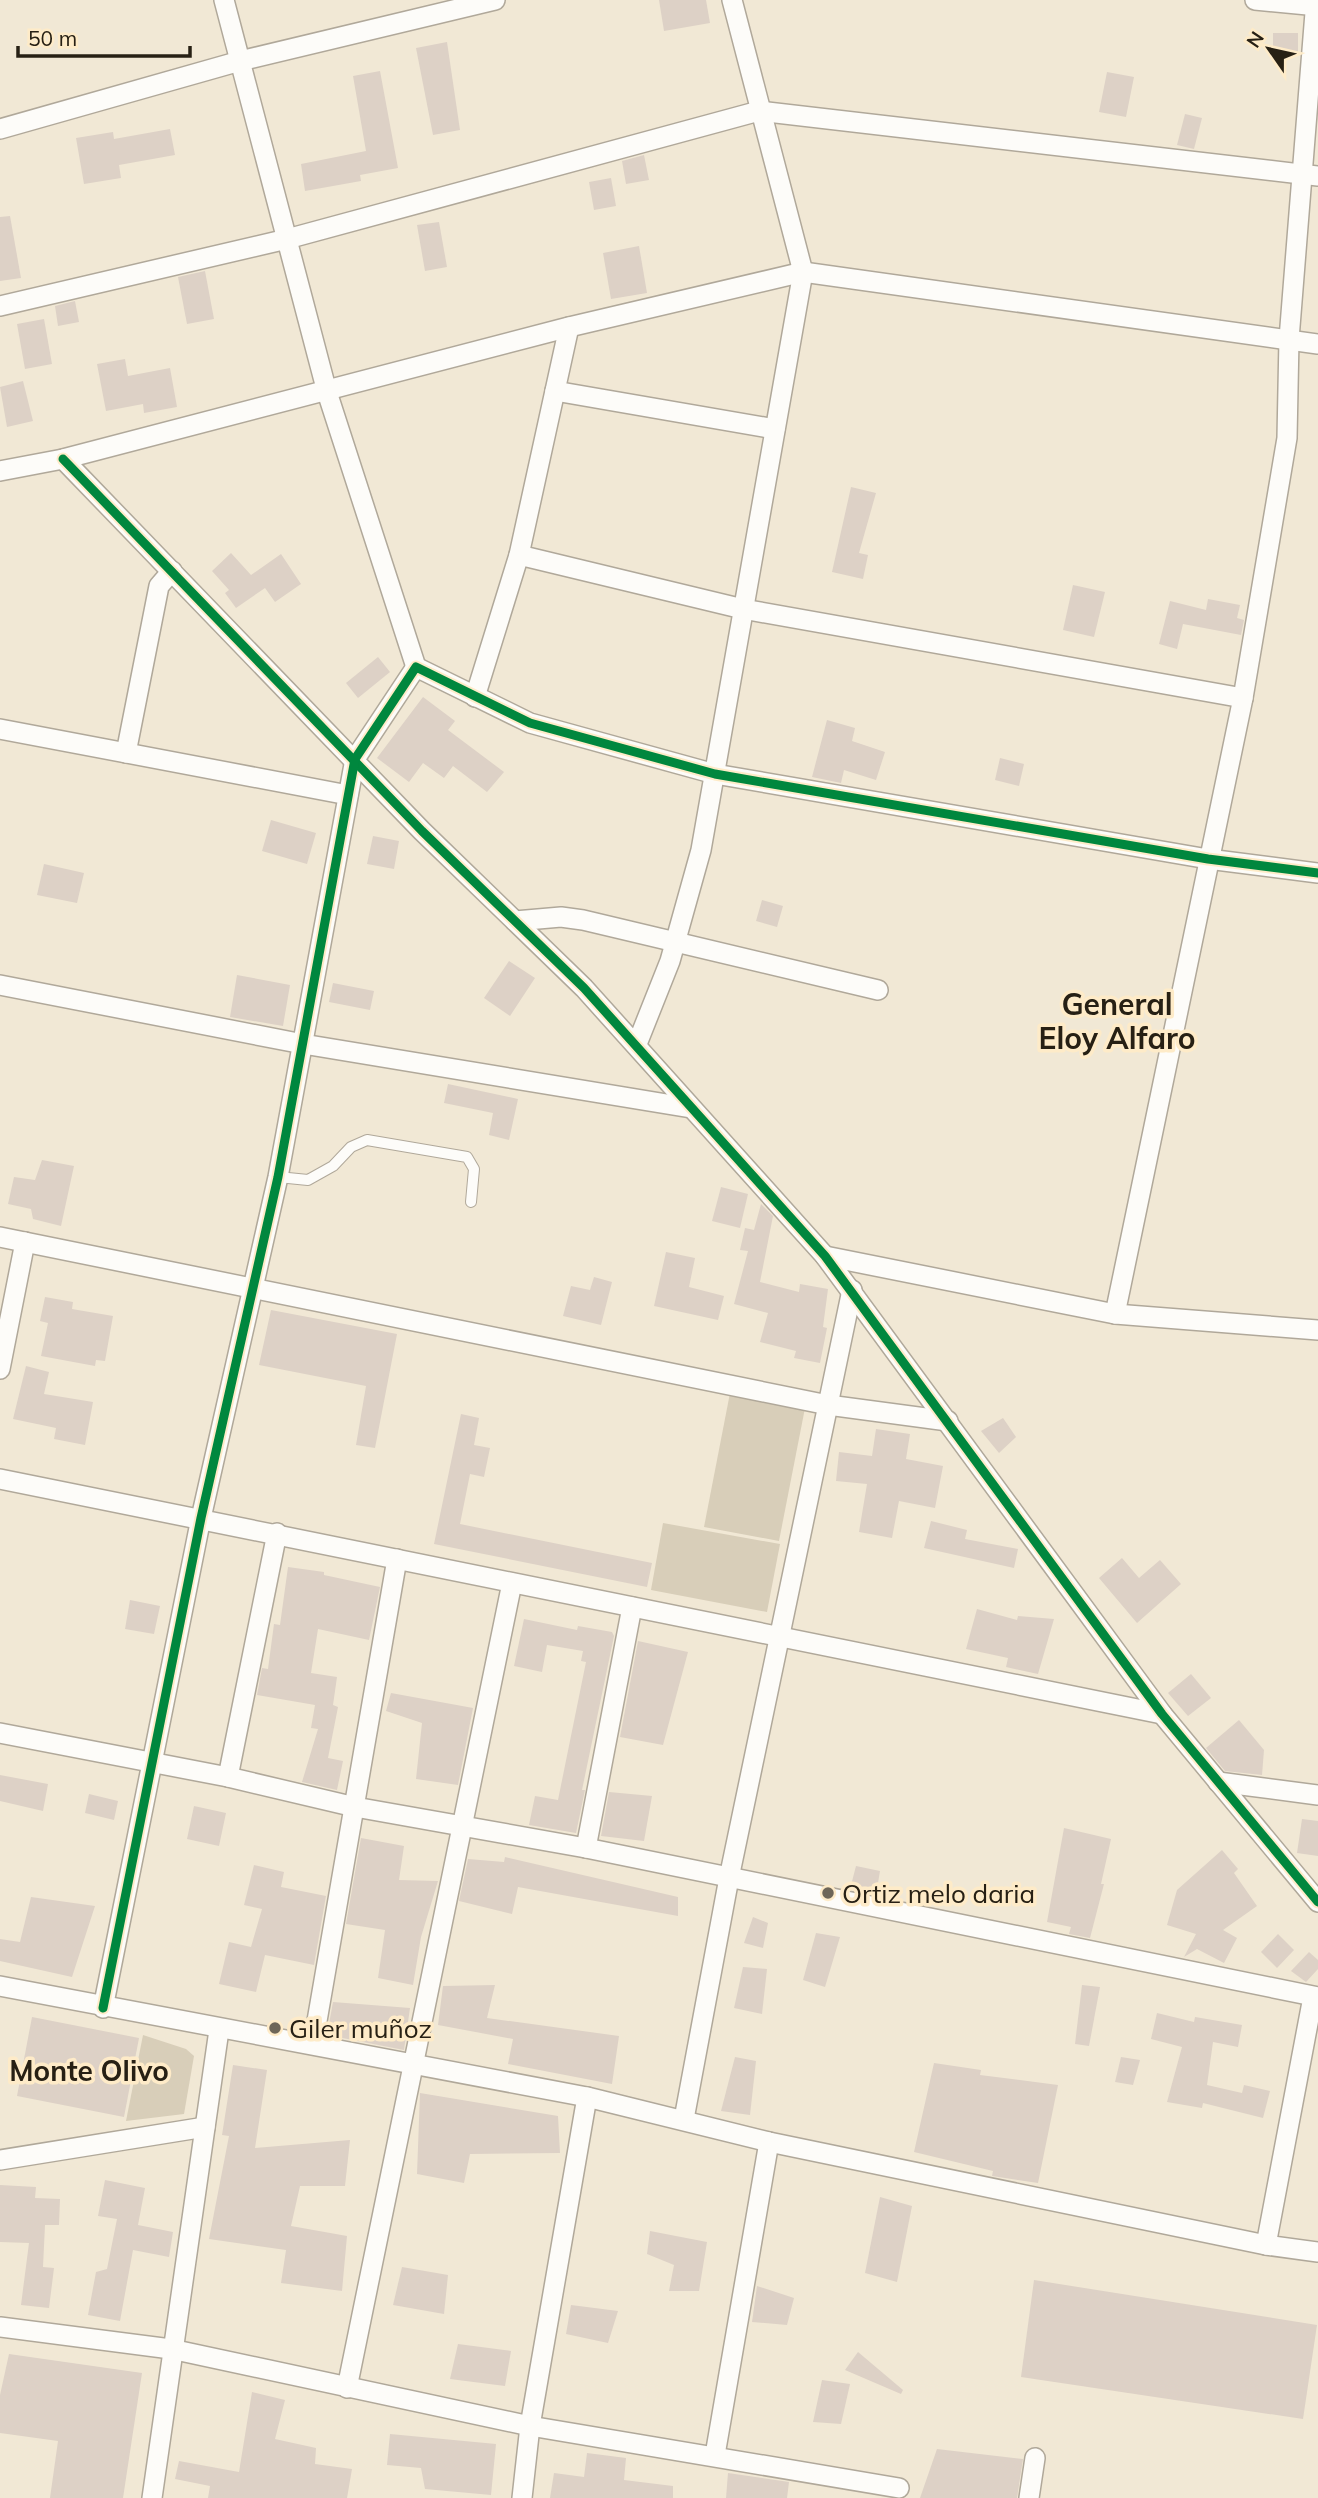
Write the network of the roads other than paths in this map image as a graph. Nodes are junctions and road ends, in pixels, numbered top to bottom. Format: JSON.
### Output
{"nodes":[{"id":1,"x":224,"y":0,"type":"edge"},
{"id":2,"x":495,"y":0,"type":"edge"},
{"id":3,"x":732,"y":0,"type":"edge"},
{"id":4,"x":1255,"y":0,"type":"edge"},
{"id":5,"x":1317,"y":4,"type":"edge"},
{"id":6,"x":240,"y":61,"type":"junction"},
{"id":7,"x":759,"y":111,"type":"junction"},
{"id":8,"x":0,"y":129,"type":"edge"},
{"id":9,"x":1310,"y":175,"type":"edge"},
{"id":10,"x":287,"y":239,"type":"junction"},
{"id":11,"x":803,"y":272,"type":"junction"},
{"id":12,"x":0,"y":306,"type":"edge"},
{"id":13,"x":569,"y":327,"type":"junction"},
{"id":14,"x":1289,"y":340,"type":"junction"},
{"id":15,"x":1318,"y":344,"type":"edge"},
{"id":16,"x":555,"y":391,"type":"junction"},
{"id":17,"x":327,"y":392,"type":"junction"},
{"id":18,"x":775,"y":429,"type":"junction"},
{"id":19,"x":63,"y":459,"type":"junction"},
{"id":20,"x":0,"y":471,"type":"edge"},
{"id":21,"x":519,"y":555,"type":"junction"},
{"id":22,"x":172,"y":571,"type":"junction"},
{"id":23,"x":743,"y":609,"type":"junction"},
{"id":24,"x":416,"y":667,"type":"junction"},
{"id":25,"x":475,"y":697,"type":"junction"},
{"id":26,"x":1243,"y":698,"type":"junction"},
{"id":27,"x":0,"y":729,"type":"edge"},
{"id":28,"x":127,"y":753,"type":"junction"},
{"id":29,"x":355,"y":759,"type":"junction"},
{"id":30,"x":715,"y":774,"type":"junction"},
{"id":31,"x":348,"y":794,"type":"junction"},
{"id":32,"x":1208,"y":859,"type":"junction"},
{"id":33,"x":1318,"y":873,"type":"edge"},
{"id":34,"x":515,"y":921,"type":"junction"},
{"id":35,"x":675,"y":942,"type":"junction"},
{"id":36,"x":0,"y":985,"type":"edge"},
{"id":37,"x":878,"y":990,"type":"dead end"},
{"id":38,"x":303,"y":1044,"type":"junction"},
{"id":39,"x":637,"y":1044,"type":"junction"},
{"id":40,"x":691,"y":1108,"type":"junction"},
{"id":41,"x":278,"y":1177,"type":"junction"},
{"id":42,"x":471,"y":1202,"type":"dead end"},
{"id":43,"x":0,"y":1237,"type":"edge"},
{"id":44,"x":24,"y":1242,"type":"junction"},
{"id":45,"x":825,"y":1256,"type":"junction"},
{"id":46,"x":253,"y":1287,"type":"junction"},
{"id":47,"x":852,"y":1290,"type":"junction"},
{"id":48,"x":1115,"y":1314,"type":"junction"},
{"id":49,"x":1318,"y":1330,"type":"edge"},
{"id":50,"x":0,"y":1369,"type":"edge"},
{"id":51,"x":828,"y":1405,"type":"junction"},
{"id":52,"x":948,"y":1421,"type":"junction"},
{"id":53,"x":0,"y":1479,"type":"edge"},
{"id":54,"x":201,"y":1518,"type":"junction"},
{"id":55,"x":277,"y":1533,"type":"junction"},
{"id":56,"x":397,"y":1559,"type":"junction"},
{"id":57,"x":512,"y":1583,"type":"junction"},
{"id":58,"x":632,"y":1607,"type":"junction"},
{"id":59,"x":782,"y":1635,"type":"junction"},
{"id":60,"x":1162,"y":1714,"type":"junction"},
{"id":61,"x":0,"y":1732,"type":"edge"},
{"id":62,"x":153,"y":1762,"type":"junction"},
{"id":63,"x":228,"y":1777,"type":"junction"},
{"id":64,"x":1218,"y":1782,"type":"junction"},
{"id":65,"x":1318,"y":1795,"type":"edge"},
{"id":66,"x":355,"y":1807,"type":"junction"},
{"id":67,"x":463,"y":1823,"type":"junction"},
{"id":68,"x":586,"y":1848,"type":"junction"},
{"id":69,"x":729,"y":1878,"type":"junction"},
{"id":70,"x":1318,"y":1902,"type":"edge"},
{"id":71,"x":0,"y":1986,"type":"edge"},
{"id":72,"x":1316,"y":1997,"type":"edge"},
{"id":73,"x":103,"y":2008,"type":"junction"},
{"id":74,"x":219,"y":2030,"type":"junction"},
{"id":75,"x":313,"y":2044,"type":"junction"},
{"id":76,"x":414,"y":2066,"type":"junction"},
{"id":77,"x":587,"y":2097,"type":"junction"},
{"id":78,"x":684,"y":2119,"type":"junction"},
{"id":79,"x":205,"y":2127,"type":"junction"},
{"id":80,"x":769,"y":2142,"type":"junction"},
{"id":81,"x":0,"y":2160,"type":"edge"},
{"id":82,"x":1266,"y":2245,"type":"junction"},
{"id":83,"x":1318,"y":2252,"type":"edge"},
{"id":84,"x":0,"y":2327,"type":"edge"},
{"id":85,"x":171,"y":2348,"type":"junction"},
{"id":86,"x":347,"y":2388,"type":"junction"},
{"id":87,"x":530,"y":2426,"type":"junction"},
{"id":88,"x":715,"y":2455,"type":"junction"},
{"id":89,"x":1035,"y":2458,"type":"dead end"},
{"id":90,"x":898,"y":2488,"type":"dead end"},
{"id":91,"x":152,"y":2498,"type":"edge"},
{"id":92,"x":522,"y":2498,"type":"edge"},
{"id":93,"x":1029,"y":2498,"type":"edge"}],
"edges":[{"from":1,"to":6,"type":"street"},
{"from":2,"to":6,"type":"street"},
{"from":3,"to":7,"type":"street"},
{"from":4,"to":5,"type":"street"},
{"from":5,"to":9,"type":"street"},
{"from":6,"to":8,"type":"street"},
{"from":6,"to":10,"type":"street"},
{"from":7,"to":9,"type":"street"},
{"from":7,"to":10,"type":"street"},
{"from":7,"to":11,"type":"street"},
{"from":9,"to":14,"type":"street"},
{"from":10,"to":12,"type":"street"},
{"from":10,"to":17,"type":"street"},
{"from":11,"to":13,"type":"street"},
{"from":11,"to":14,"type":"street"},
{"from":11,"to":18,"type":"street"},
{"from":13,"to":16,"type":"street"},
{"from":13,"to":17,"type":"street"},
{"from":14,"to":15,"type":"street"},
{"from":14,"to":26,"type":"street"},
{"from":16,"to":18,"type":"street"},
{"from":16,"to":21,"type":"street"},
{"from":17,"to":19,"type":"street"},
{"from":17,"to":24,"type":"street"},
{"from":18,"to":23,"type":"street"},
{"from":19,"to":20,"type":"street"},
{"from":19,"to":22,"type":"street"},
{"from":21,"to":23,"type":"street"},
{"from":21,"to":25,"type":"street"},
{"from":22,"to":28,"type":"street"},
{"from":22,"to":29,"type":"street"},
{"from":23,"to":26,"type":"street"},
{"from":23,"to":30,"type":"street"},
{"from":24,"to":25,"type":"street"},
{"from":24,"to":29,"type":"street"},
{"from":25,"to":30,"type":"street"},
{"from":26,"to":32,"type":"street"},
{"from":27,"to":28,"type":"street"},
{"from":28,"to":31,"type":"street"},
{"from":29,"to":31,"type":"street"},
{"from":29,"to":34,"type":"street"},
{"from":30,"to":32,"type":"street"},
{"from":30,"to":35,"type":"street"},
{"from":31,"to":38,"type":"street"},
{"from":32,"to":33,"type":"street"},
{"from":32,"to":48,"type":"street"},
{"from":34,"to":35,"type":"street"},
{"from":34,"to":39,"type":"street"},
{"from":35,"to":37,"type":"street"},
{"from":35,"to":39,"type":"street"},
{"from":36,"to":38,"type":"street"},
{"from":38,"to":40,"type":"street"},
{"from":38,"to":41,"type":"street"},
{"from":39,"to":40,"type":"street"},
{"from":40,"to":45,"type":"street"},
{"from":41,"to":42,"type":"lane"},
{"from":41,"to":46,"type":"street"},
{"from":43,"to":44,"type":"street"},
{"from":44,"to":46,"type":"street"},
{"from":44,"to":50,"type":"street"},
{"from":45,"to":47,"type":"street"},
{"from":45,"to":48,"type":"street"},
{"from":46,"to":51,"type":"street"},
{"from":46,"to":54,"type":"street"},
{"from":47,"to":51,"type":"street"},
{"from":47,"to":52,"type":"street"},
{"from":48,"to":49,"type":"street"},
{"from":51,"to":52,"type":"street"},
{"from":51,"to":59,"type":"street"},
{"from":52,"to":60,"type":"street"},
{"from":53,"to":54,"type":"street"},
{"from":54,"to":55,"type":"street"},
{"from":54,"to":62,"type":"street"},
{"from":55,"to":56,"type":"street"},
{"from":55,"to":63,"type":"street"},
{"from":56,"to":57,"type":"street"},
{"from":56,"to":66,"type":"street"},
{"from":57,"to":58,"type":"street"},
{"from":57,"to":67,"type":"street"},
{"from":58,"to":59,"type":"street"},
{"from":58,"to":68,"type":"street"},
{"from":59,"to":60,"type":"street"},
{"from":59,"to":69,"type":"street"},
{"from":60,"to":64,"type":"street"},
{"from":61,"to":62,"type":"street"},
{"from":62,"to":63,"type":"street"},
{"from":62,"to":73,"type":"street"},
{"from":63,"to":66,"type":"street"},
{"from":64,"to":65,"type":"street"},
{"from":64,"to":70,"type":"street"},
{"from":66,"to":67,"type":"street"},
{"from":66,"to":75,"type":"street"},
{"from":67,"to":68,"type":"street"},
{"from":67,"to":76,"type":"street"},
{"from":68,"to":69,"type":"street"},
{"from":69,"to":72,"type":"street"},
{"from":69,"to":78,"type":"street"},
{"from":71,"to":73,"type":"street"},
{"from":72,"to":82,"type":"street"},
{"from":73,"to":74,"type":"street"},
{"from":74,"to":75,"type":"street"},
{"from":74,"to":79,"type":"street"},
{"from":75,"to":76,"type":"street"},
{"from":76,"to":77,"type":"street"},
{"from":76,"to":86,"type":"street"},
{"from":77,"to":78,"type":"street"},
{"from":77,"to":87,"type":"street"},
{"from":78,"to":80,"type":"street"},
{"from":79,"to":81,"type":"street"},
{"from":79,"to":85,"type":"street"},
{"from":80,"to":82,"type":"street"},
{"from":80,"to":88,"type":"street"},
{"from":82,"to":83,"type":"street"},
{"from":84,"to":85,"type":"street"},
{"from":85,"to":86,"type":"street"},
{"from":85,"to":91,"type":"street"},
{"from":86,"to":87,"type":"street"},
{"from":87,"to":88,"type":"street"},
{"from":87,"to":92,"type":"street"},
{"from":88,"to":90,"type":"street"},
{"from":89,"to":93,"type":"street"}]}
